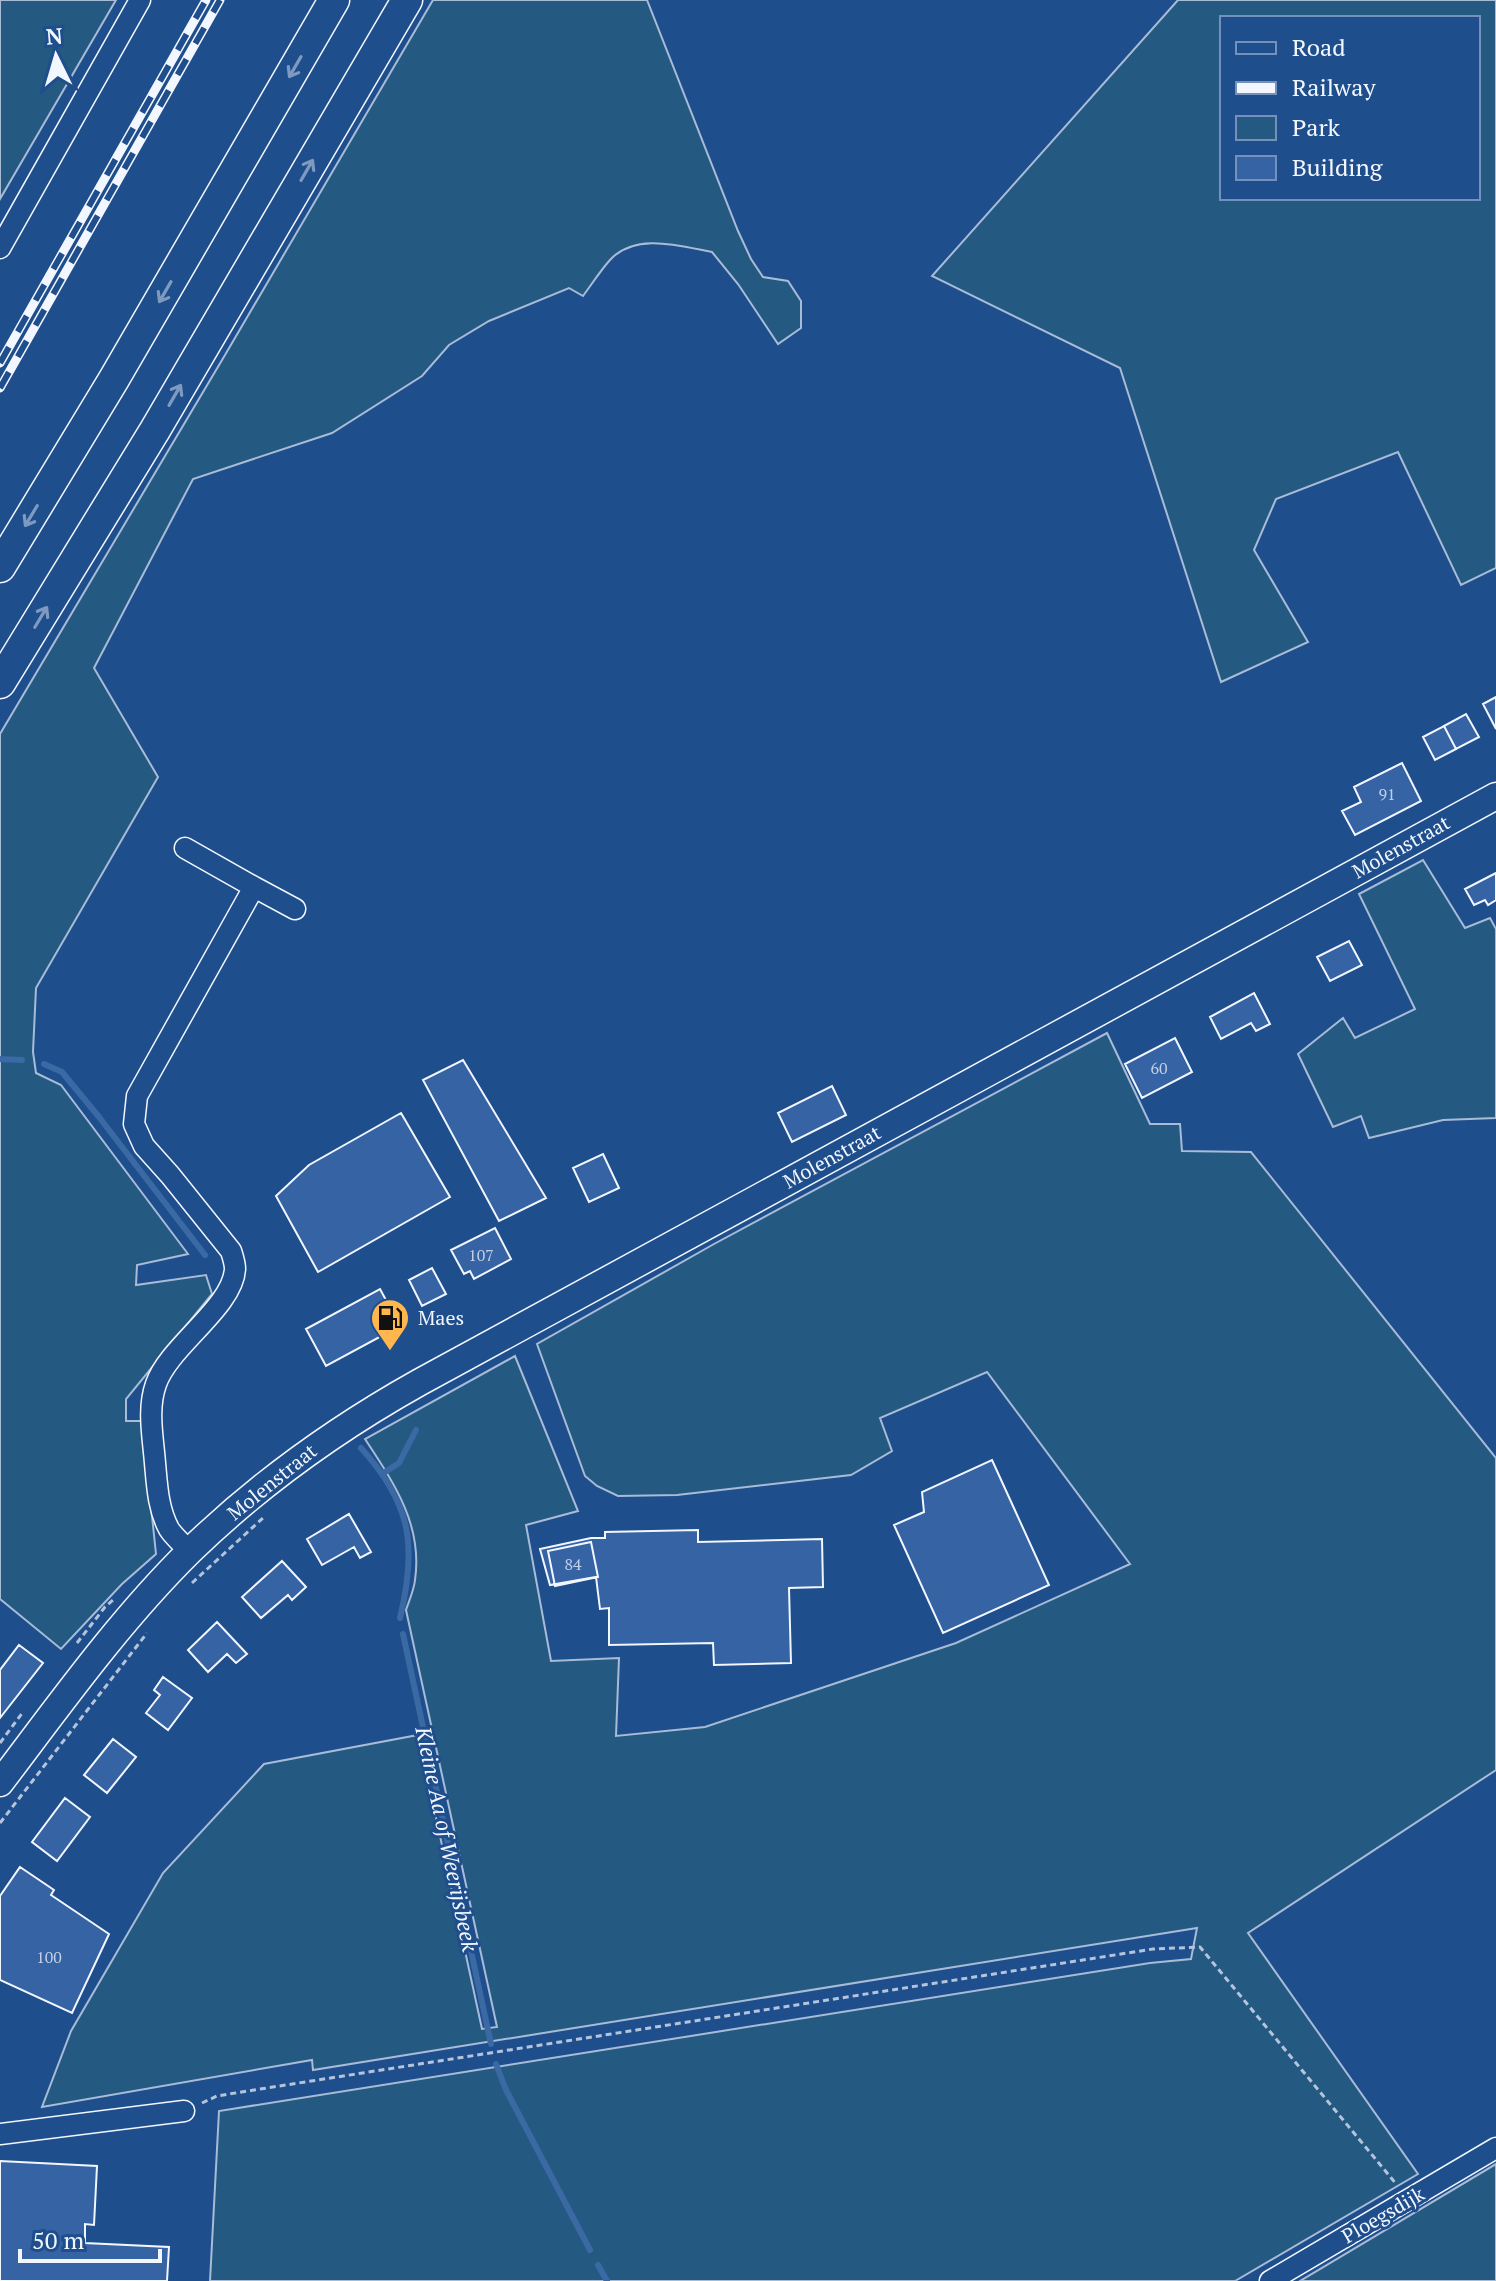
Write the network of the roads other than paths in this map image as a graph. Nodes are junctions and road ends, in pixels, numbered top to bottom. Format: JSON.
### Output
{"nodes":[{"id":1,"x":140,"y":0,"type":"edge"},
{"id":2,"x":334,"y":0,"type":"edge"},
{"id":3,"x":407,"y":0,"type":"edge"},
{"id":4,"x":0,"y":248,"type":"edge"},
{"id":5,"x":0,"y":567,"type":"edge"},
{"id":6,"x":0,"y":683,"type":"edge"},
{"id":7,"x":1496,"y":796,"type":"edge"},
{"id":8,"x":185,"y":848,"type":"dead end"},
{"id":9,"x":254,"y":887,"type":"junction"},
{"id":10,"x":295,"y":909,"type":"dead end"},
{"id":11,"x":190,"y":1552,"type":"junction"},
{"id":12,"x":0,"y":1783,"type":"edge"},
{"id":13,"x":184,"y":2111,"type":"road end"},
{"id":14,"x":0,"y":2134,"type":"edge"},
{"id":15,"x":1496,"y":2148,"type":"edge"},
{"id":16,"x":1270,"y":2281,"type":"edge"}],
"edges":[{"from":1,"to":4,"type":"street"},
{"from":2,"to":5,"type":"highway","one_way":true},
{"from":6,"to":3,"type":"highway","one_way":true},
{"from":7,"to":11,"type":"main road","name":"Molenstraat"},
{"from":8,"to":9,"type":"street"},
{"from":9,"to":10,"type":"street"},
{"from":9,"to":11,"type":"street"},
{"from":11,"to":12,"type":"main road","name":"Molenstraat"},
{"from":13,"to":14,"type":"street"},
{"from":15,"to":16,"type":"street","name":"Ploegsdijk"}]}
